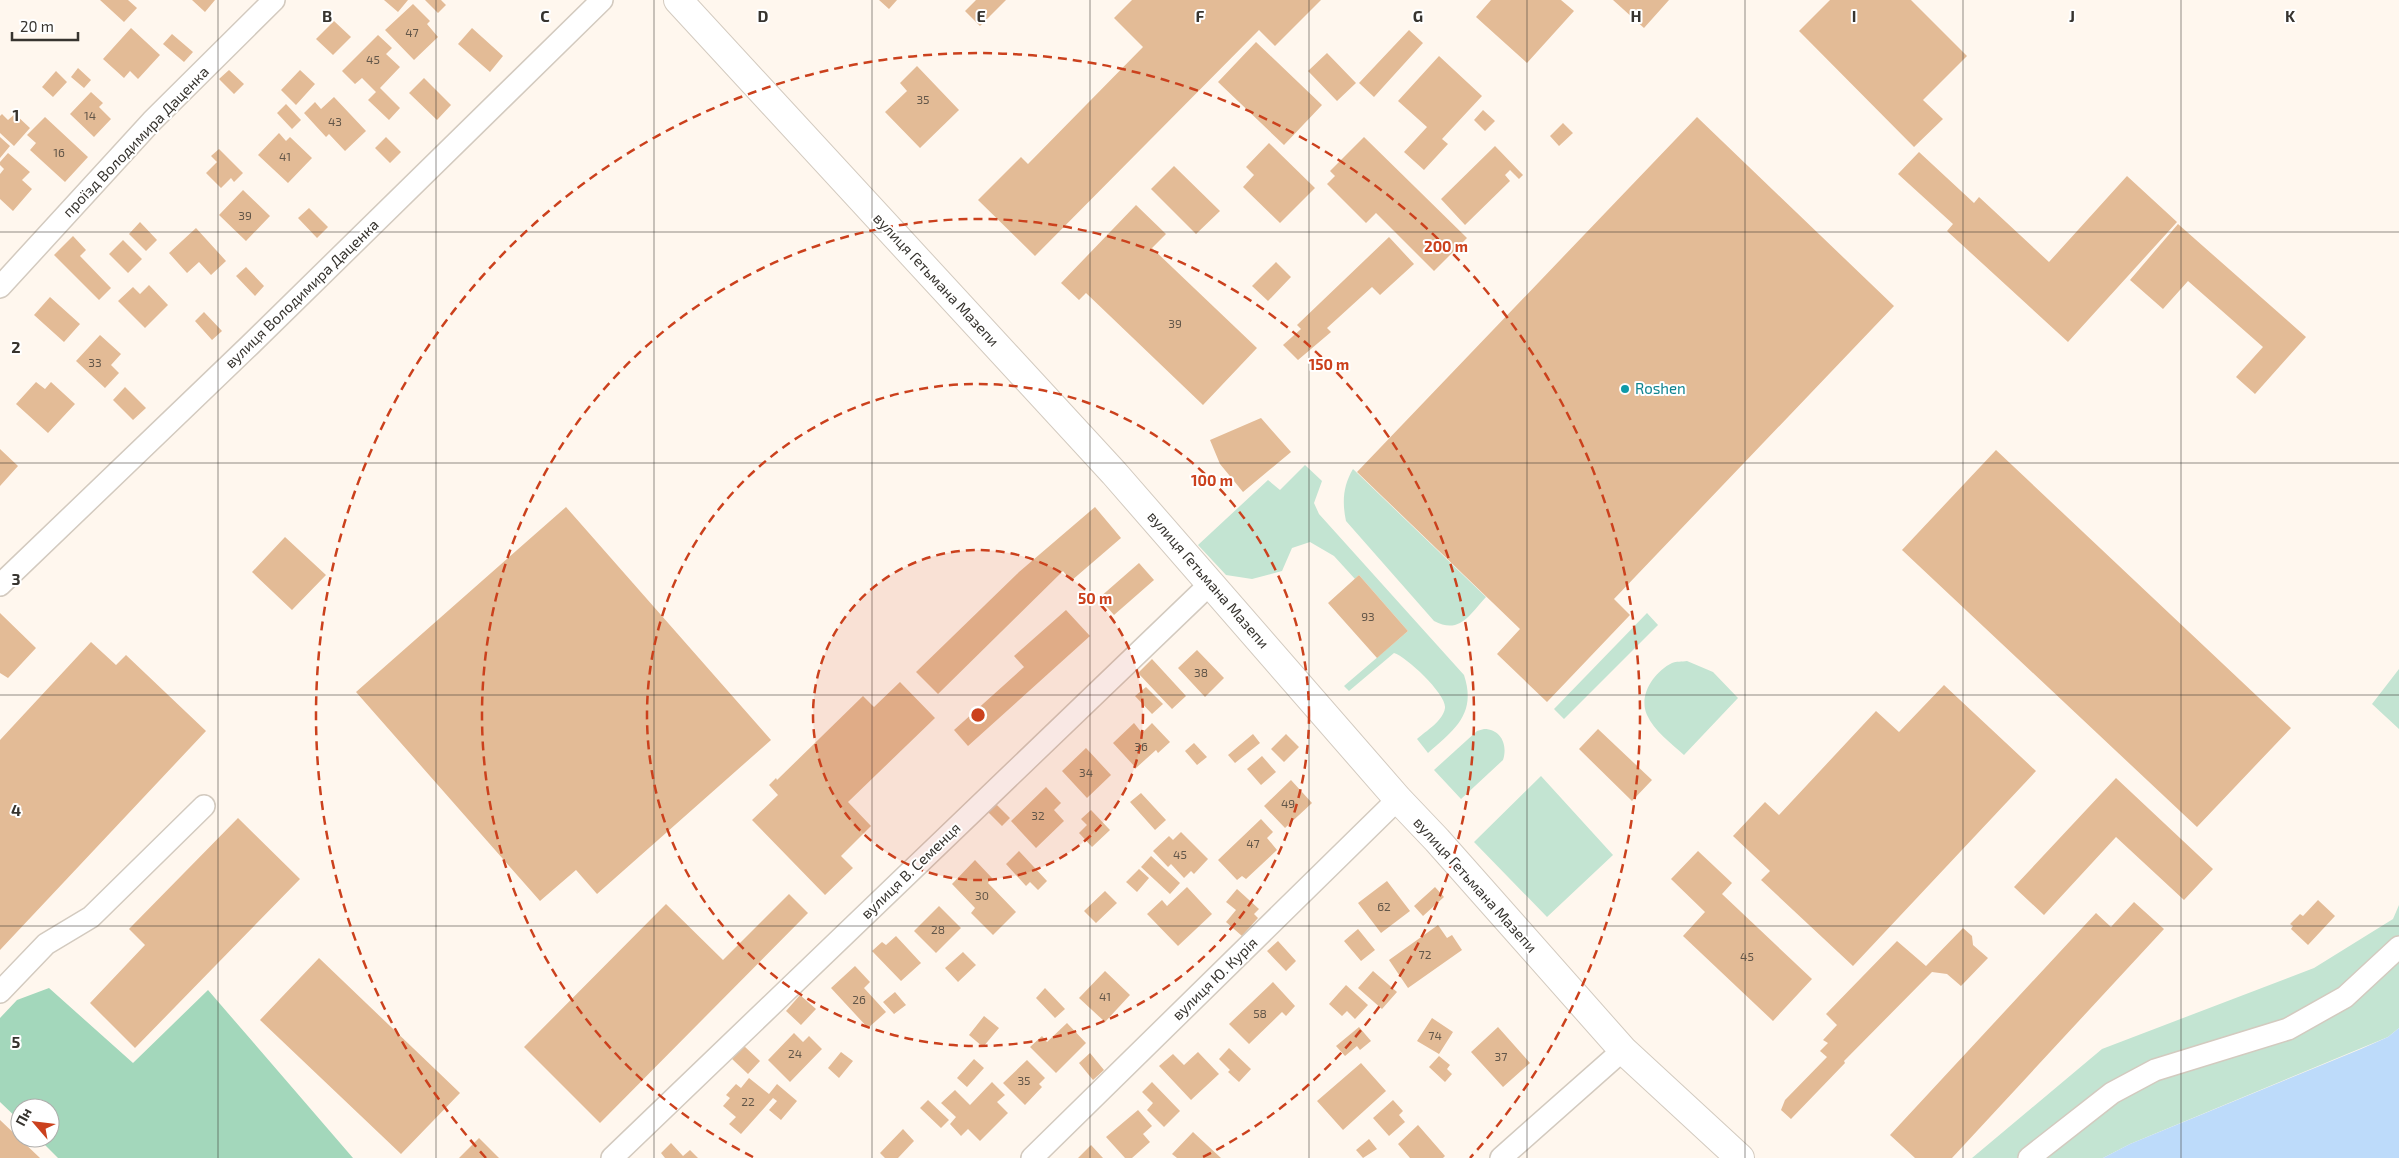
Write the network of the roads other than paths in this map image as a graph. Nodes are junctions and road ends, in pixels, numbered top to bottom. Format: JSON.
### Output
{"nodes":[{"id":1,"x":274,"y":0,"type":"edge"},
{"id":2,"x":602,"y":0,"type":"edge"},
{"id":3,"x":678,"y":0,"type":"edge"},
{"id":4,"x":0,"y":287,"type":"edge"},
{"id":5,"x":1211,"y":583,"type":"junction"},
{"id":6,"x":0,"y":585,"type":"edge"},
{"id":7,"x":1398,"y":799,"type":"junction"},
{"id":8,"x":204,"y":806,"type":"dead end"},
{"id":9,"x":2399,"y":947,"type":"edge"},
{"id":10,"x":0,"y":992,"type":"edge"},
{"id":11,"x":1623,"y":1050,"type":"junction"},
{"id":12,"x":612,"y":1158,"type":"edge"},
{"id":13,"x":1032,"y":1158,"type":"edge"},
{"id":14,"x":1501,"y":1158,"type":"edge"},
{"id":15,"x":1740,"y":1158,"type":"edge"},
{"id":16,"x":2029,"y":1158,"type":"edge"}],
"edges":[{"from":1,"to":4,"type":"street","name":"проїзд Володимира Даценка"},
{"from":2,"to":6,"type":"street","name":"вулиця Володимира Даценка"},
{"from":3,"to":5,"type":"street","name":"вулиця Гетьмана Мазепи"},
{"from":5,"to":7,"type":"street","name":"вулиця Гетьмана Мазепи"},
{"from":5,"to":12,"type":"street","name":"вулиця В. Семенця"},
{"from":7,"to":11,"type":"street","name":"вулиця Гетьмана Мазепи"},
{"from":7,"to":13,"type":"street","name":"вулиця Ю. Курія"},
{"from":8,"to":10,"type":"street"},
{"from":9,"to":16,"type":"street"},
{"from":11,"to":14,"type":"street"},
{"from":11,"to":15,"type":"street","name":"вулиця Гетьмана Мазепи"}]}
